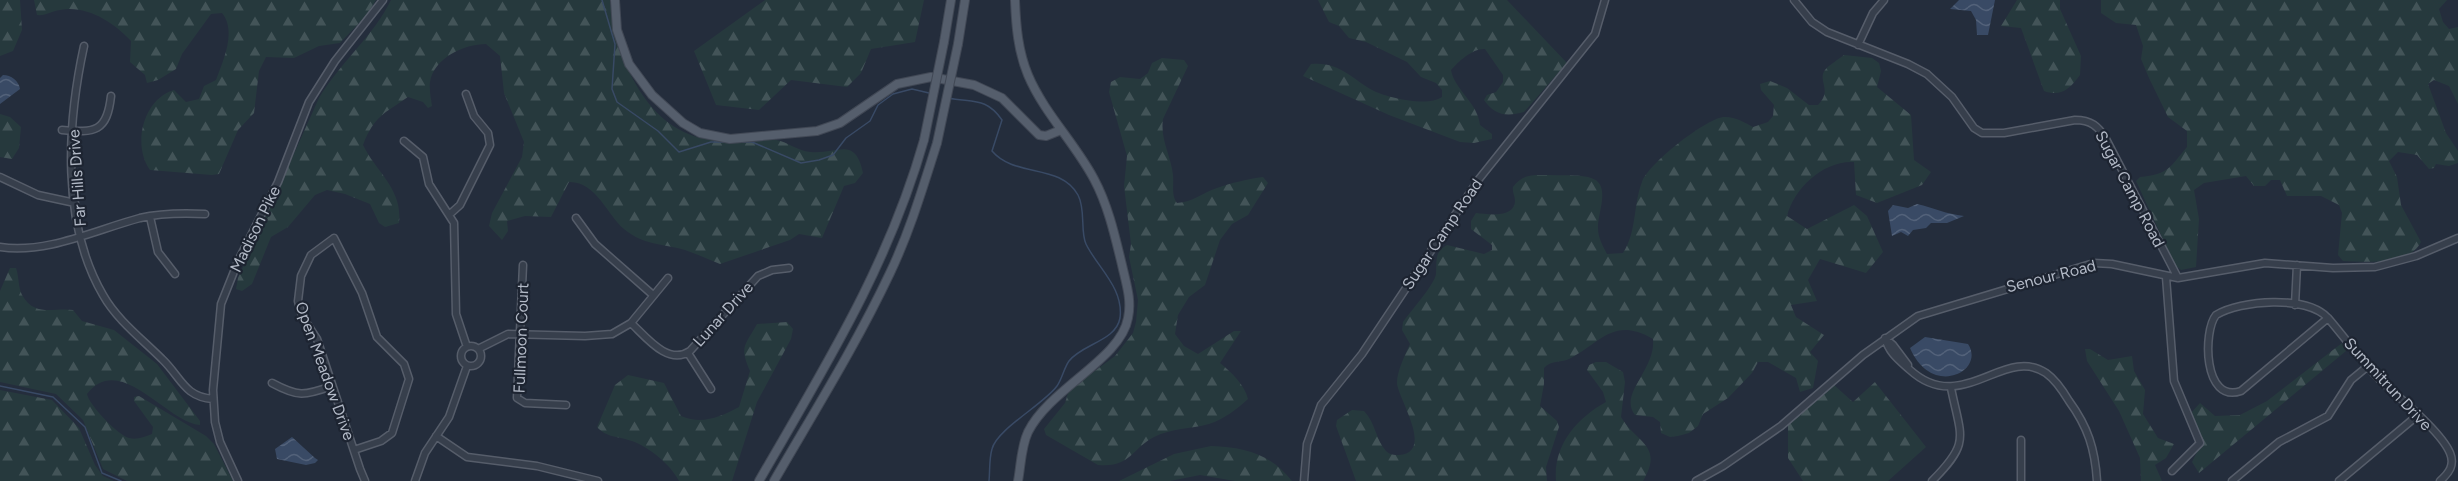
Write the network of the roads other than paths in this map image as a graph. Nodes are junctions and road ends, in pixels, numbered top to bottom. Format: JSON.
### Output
{"nodes":[{"id":1,"x":383,"y":0,"type":"edge"},
{"id":2,"x":615,"y":0,"type":"edge"},
{"id":3,"x":951,"y":0,"type":"edge"},
{"id":4,"x":965,"y":0,"type":"edge"},
{"id":5,"x":1015,"y":0,"type":"edge"},
{"id":6,"x":1605,"y":0,"type":"edge"},
{"id":7,"x":1794,"y":0,"type":"edge"},
{"id":8,"x":1884,"y":0,"type":"edge"},
{"id":9,"x":1858,"y":45,"type":"junction"},
{"id":10,"x":84,"y":46,"type":"dead end"},
{"id":11,"x":466,"y":94,"type":"dead end"},
{"id":12,"x":111,"y":96,"type":"dead end"},
{"id":13,"x":62,"y":130,"type":"dead end"},
{"id":14,"x":1061,"y":130,"type":"junction"},
{"id":15,"x":73,"y":131,"type":"junction"},
{"id":16,"x":404,"y":141,"type":"dead end"},
{"id":17,"x":0,"y":177,"type":"edge"},
{"id":18,"x":75,"y":203,"type":"junction"},
{"id":19,"x":205,"y":214,"type":"dead end"},
{"id":20,"x":450,"y":214,"type":"junction"},
{"id":21,"x":150,"y":217,"type":"junction"},
{"id":22,"x":576,"y":219,"type":"dead end"},
{"id":23,"x":81,"y":237,"type":"junction"},
{"id":24,"x":2458,"y":238,"type":"edge"},
{"id":25,"x":0,"y":247,"type":"edge"},
{"id":26,"x":523,"y":265,"type":"dead end"},
{"id":27,"x":2297,"y":265,"type":"junction"},
{"id":28,"x":789,"y":268,"type":"dead end"},
{"id":29,"x":175,"y":274,"type":"dead end"},
{"id":30,"x":2166,"y":277,"type":"junction"},
{"id":31,"x":668,"y":278,"type":"dead end"},
{"id":32,"x":2178,"y":278,"type":"junction"},
{"id":33,"x":652,"y":295,"type":"junction"},
{"id":34,"x":2295,"y":305,"type":"junction"},
{"id":35,"x":2328,"y":318,"type":"junction"},
{"id":36,"x":631,"y":323,"type":"junction"},
{"id":37,"x":521,"y":333,"type":"junction"},
{"id":38,"x":1885,"y":338,"type":"junction"},
{"id":39,"x":467,"y":347,"type":"junction"},
{"id":40,"x":478,"y":349,"type":"junction"},
{"id":41,"x":688,"y":353,"type":"junction"},
{"id":42,"x":468,"y":366,"type":"junction"},
{"id":43,"x":2368,"y":366,"type":"junction"},
{"id":44,"x":272,"y":382,"type":"dead end"},
{"id":45,"x":332,"y":386,"type":"junction"},
{"id":46,"x":1952,"y":387,"type":"junction"},
{"id":47,"x":711,"y":389,"type":"dead end"},
{"id":48,"x":213,"y":399,"type":"junction"},
{"id":49,"x":566,"y":405,"type":"dead end"},
{"id":50,"x":2418,"y":415,"type":"junction"},
{"id":51,"x":436,"y":436,"type":"junction"},
{"id":52,"x":2021,"y":440,"type":"dead end"},
{"id":53,"x":354,"y":450,"type":"junction"},
{"id":54,"x":2172,"y":471,"type":"dead end"},
{"id":55,"x":238,"y":481,"type":"edge"},
{"id":56,"x":365,"y":481,"type":"edge"},
{"id":57,"x":415,"y":481,"type":"edge"},
{"id":58,"x":598,"y":481,"type":"edge"},
{"id":59,"x":759,"y":481,"type":"edge"},
{"id":60,"x":774,"y":481,"type":"edge"},
{"id":61,"x":1018,"y":481,"type":"edge"},
{"id":62,"x":1305,"y":481,"type":"edge"},
{"id":63,"x":1696,"y":481,"type":"edge"},
{"id":64,"x":1932,"y":481,"type":"edge"},
{"id":65,"x":2020,"y":481,"type":"edge"},
{"id":66,"x":2097,"y":481,"type":"edge"},
{"id":67,"x":2232,"y":481,"type":"edge"},
{"id":68,"x":2339,"y":481,"type":"edge"},
{"id":69,"x":2440,"y":481,"type":"edge"}],
"edges":[{"from":1,"to":48,"type":"street","name":"Madison Pike"},
{"from":2,"to":14,"type":"main road"},
{"from":3,"to":59,"type":"main road","bridge":true},
{"from":4,"to":60,"type":"main road","bridge":true},
{"from":5,"to":14,"type":"main road"},
{"from":6,"to":62,"type":"street","name":"Sugar Camp Road"},
{"from":7,"to":9,"type":"street","name":"Sugar Camp Road"},
{"from":8,"to":9,"type":"street"},
{"from":9,"to":32,"type":"street","name":"Sugar Camp Road"},
{"from":10,"to":15,"type":"street","name":"Far Hills Drive"},
{"from":11,"to":20,"type":"street"},
{"from":12,"to":15,"type":"street"},
{"from":13,"to":15,"type":"street"},
{"from":14,"to":61,"type":"main road"},
{"from":15,"to":18,"type":"street","name":"Far Hills Drive"},
{"from":16,"to":20,"type":"street"},
{"from":17,"to":18,"type":"street"},
{"from":18,"to":23,"type":"street","name":"Far Hills Drive"},
{"from":19,"to":21,"type":"street"},
{"from":20,"to":39,"type":"street"},
{"from":21,"to":23,"type":"street"},
{"from":21,"to":29,"type":"street"},
{"from":22,"to":33,"type":"street"},
{"from":23,"to":25,"type":"street"},
{"from":23,"to":48,"type":"street","name":"Far Hills Drive"},
{"from":24,"to":27,"type":"street","name":"Senour Road"},
{"from":26,"to":37,"type":"street","name":"Fullmoon Court"},
{"from":27,"to":32,"type":"street","name":"Senour Road"},
{"from":27,"to":34,"type":"street"},
{"from":28,"to":41,"type":"street","name":"Lunar Drive"},
{"from":30,"to":32,"type":"street","name":"Senour Road"},
{"from":30,"to":38,"type":"street","name":"Senour Road"},
{"from":30,"to":54,"type":"street"},
{"from":31,"to":33,"type":"street"},
{"from":33,"to":36,"type":"street"},
{"from":34,"to":35,"type":"street","name":"Summitrun Drive"},
{"from":34,"to":35,"type":"street","name":"Summitrun Drive"},
{"from":35,"to":43,"type":"street","name":"Summitrun Drive"},
{"from":36,"to":37,"type":"street"},
{"from":36,"to":41,"type":"street","name":"Lunar Drive"},
{"from":37,"to":40,"type":"street"},
{"from":37,"to":49,"type":"street","name":"Fullmoon Court"},
{"from":38,"to":46,"type":"street"},
{"from":38,"to":63,"type":"street","name":"Senour Road"},
{"from":39,"to":40,"type":"street"},
{"from":39,"to":42,"type":"street"},
{"from":40,"to":42,"type":"street"},
{"from":41,"to":47,"type":"street"},
{"from":42,"to":51,"type":"street"},
{"from":43,"to":50,"type":"street","name":"Summitrun Drive"},
{"from":43,"to":67,"type":"street"},
{"from":44,"to":45,"type":"street"},
{"from":45,"to":53,"type":"street","name":"Open Meadow Drive"},
{"from":45,"to":53,"type":"street","name":"Open Meadow Drive"},
{"from":46,"to":64,"type":"street"},
{"from":46,"to":66,"type":"street"},
{"from":48,"to":55,"type":"street","name":"Madison Pike"},
{"from":50,"to":68,"type":"street"},
{"from":50,"to":69,"type":"street","name":"Summitrun Drive"},
{"from":51,"to":57,"type":"street"},
{"from":51,"to":58,"type":"street"},
{"from":52,"to":65,"type":"street"},
{"from":53,"to":56,"type":"street","name":"Open Meadow Drive"}]}
